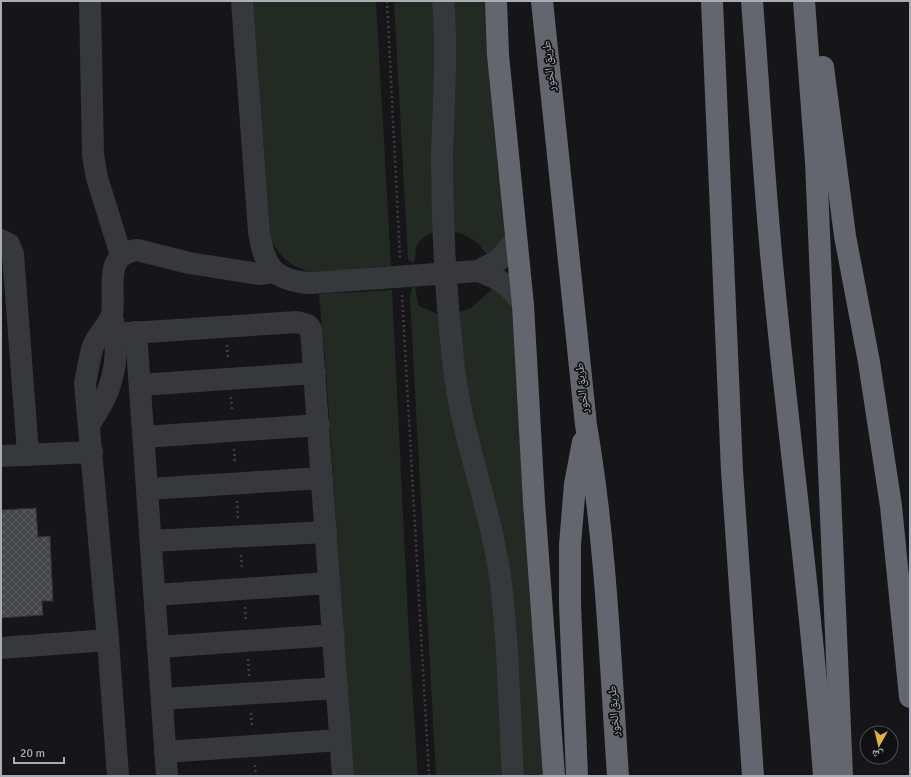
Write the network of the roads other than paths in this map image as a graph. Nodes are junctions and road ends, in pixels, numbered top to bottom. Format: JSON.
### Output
{"nodes":[{"id":1,"x":90,"y":1,"type":"edge"},
{"id":2,"x":242,"y":1,"type":"edge"},
{"id":3,"x":443,"y":1,"type":"edge"},
{"id":4,"x":496,"y":1,"type":"edge"},
{"id":5,"x":542,"y":1,"type":"edge"},
{"id":6,"x":712,"y":1,"type":"edge"},
{"id":7,"x":752,"y":1,"type":"edge"},
{"id":8,"x":804,"y":1,"type":"edge"},
{"id":9,"x":815,"y":1,"type":"edge"},
{"id":10,"x":516,"y":239,"type":"junction"},
{"id":11,"x":1,"y":240,"type":"edge"},
{"id":12,"x":121,"y":255,"type":"junction"},
{"id":13,"x":478,"y":270,"type":"junction"},
{"id":14,"x":273,"y":272,"type":"junction"},
{"id":15,"x":445,"y":273,"type":"junction"},
{"id":16,"x":523,"y":305,"type":"junction"},
{"id":17,"x":121,"y":327,"type":"junction"},
{"id":18,"x":315,"y":373,"type":"junction"},
{"id":19,"x":140,"y":385,"type":"junction"},
{"id":20,"x":319,"y":425,"type":"junction"},
{"id":21,"x":586,"y":425,"type":"junction"},
{"id":22,"x":144,"y":437,"type":"junction"},
{"id":23,"x":92,"y":452,"type":"junction"},
{"id":24,"x":28,"y":453,"type":"junction"},
{"id":25,"x":1,"y":456,"type":"edge"},
{"id":26,"x":322,"y":478,"type":"junction"},
{"id":27,"x":148,"y":489,"type":"junction"},
{"id":28,"x":326,"y":532,"type":"junction"},
{"id":29,"x":151,"y":541,"type":"junction"},
{"id":30,"x":329,"y":583,"type":"junction"},
{"id":31,"x":155,"y":595,"type":"junction"},
{"id":32,"x":334,"y":635,"type":"junction"},
{"id":33,"x":108,"y":640,"type":"junction"},
{"id":34,"x":158,"y":647,"type":"junction"},
{"id":35,"x":1,"y":648,"type":"edge"},
{"id":36,"x":337,"y":688,"type":"junction"},
{"id":37,"x":910,"y":697,"type":"edge"},
{"id":38,"x":162,"y":699,"type":"junction"},
{"id":39,"x":340,"y":740,"type":"junction"},
{"id":40,"x":165,"y":752,"type":"junction"},
{"id":41,"x":118,"y":776,"type":"edge"},
{"id":42,"x":167,"y":776,"type":"edge"},
{"id":43,"x":343,"y":776,"type":"edge"},
{"id":44,"x":513,"y":776,"type":"edge"},
{"id":45,"x":554,"y":776,"type":"edge"},
{"id":46,"x":576,"y":776,"type":"edge"},
{"id":47,"x":618,"y":776,"type":"edge"},
{"id":48,"x":753,"y":776,"type":"edge"},
{"id":49,"x":824,"y":776,"type":"edge"},
{"id":50,"x":842,"y":776,"type":"edge"}],
"edges":[{"from":1,"to":12,"type":"street"},
{"from":2,"to":14,"type":"street"},
{"from":3,"to":15,"type":"street"},
{"from":4,"to":10,"type":"highway"},
{"from":5,"to":21,"type":"highway","name":"طريق الخور"},
{"from":6,"to":48,"type":"highway"},
{"from":7,"to":49,"type":"highway"},
{"from":8,"to":50,"type":"highway"},
{"from":9,"to":37,"type":"highway"},
{"from":10,"to":13,"type":"street"},
{"from":10,"to":16,"type":"highway"},
{"from":11,"to":24,"type":"street"},
{"from":12,"to":14,"type":"street"},
{"from":12,"to":17,"type":"street"},
{"from":13,"to":15,"type":"street"},
{"from":13,"to":16,"type":"street"},
{"from":14,"to":15,"type":"street"},
{"from":15,"to":44,"type":"street"},
{"from":16,"to":45,"type":"highway"},
{"from":17,"to":18,"type":"street"},
{"from":17,"to":19,"type":"street"},
{"from":17,"to":23,"type":"street"},
{"from":18,"to":19,"type":"street"},
{"from":18,"to":20,"type":"street"},
{"from":19,"to":22,"type":"street"},
{"from":20,"to":22,"type":"street"},
{"from":20,"to":26,"type":"street"},
{"from":21,"to":46,"type":"highway"},
{"from":21,"to":47,"type":"highway","name":"طريق الخور"},
{"from":22,"to":27,"type":"street"},
{"from":23,"to":24,"type":"street"},
{"from":23,"to":33,"type":"street"},
{"from":24,"to":25,"type":"street"},
{"from":26,"to":27,"type":"street"},
{"from":26,"to":28,"type":"street"},
{"from":27,"to":29,"type":"street"},
{"from":28,"to":29,"type":"street"},
{"from":28,"to":30,"type":"street"},
{"from":29,"to":31,"type":"street"},
{"from":30,"to":31,"type":"street"},
{"from":30,"to":32,"type":"street"},
{"from":31,"to":34,"type":"street"},
{"from":32,"to":34,"type":"street"},
{"from":32,"to":36,"type":"street"},
{"from":33,"to":35,"type":"street"},
{"from":33,"to":41,"type":"street"},
{"from":34,"to":38,"type":"street"},
{"from":36,"to":38,"type":"street"},
{"from":36,"to":39,"type":"street"},
{"from":38,"to":40,"type":"street"},
{"from":39,"to":40,"type":"street"},
{"from":39,"to":43,"type":"street"},
{"from":40,"to":42,"type":"street"}]}
